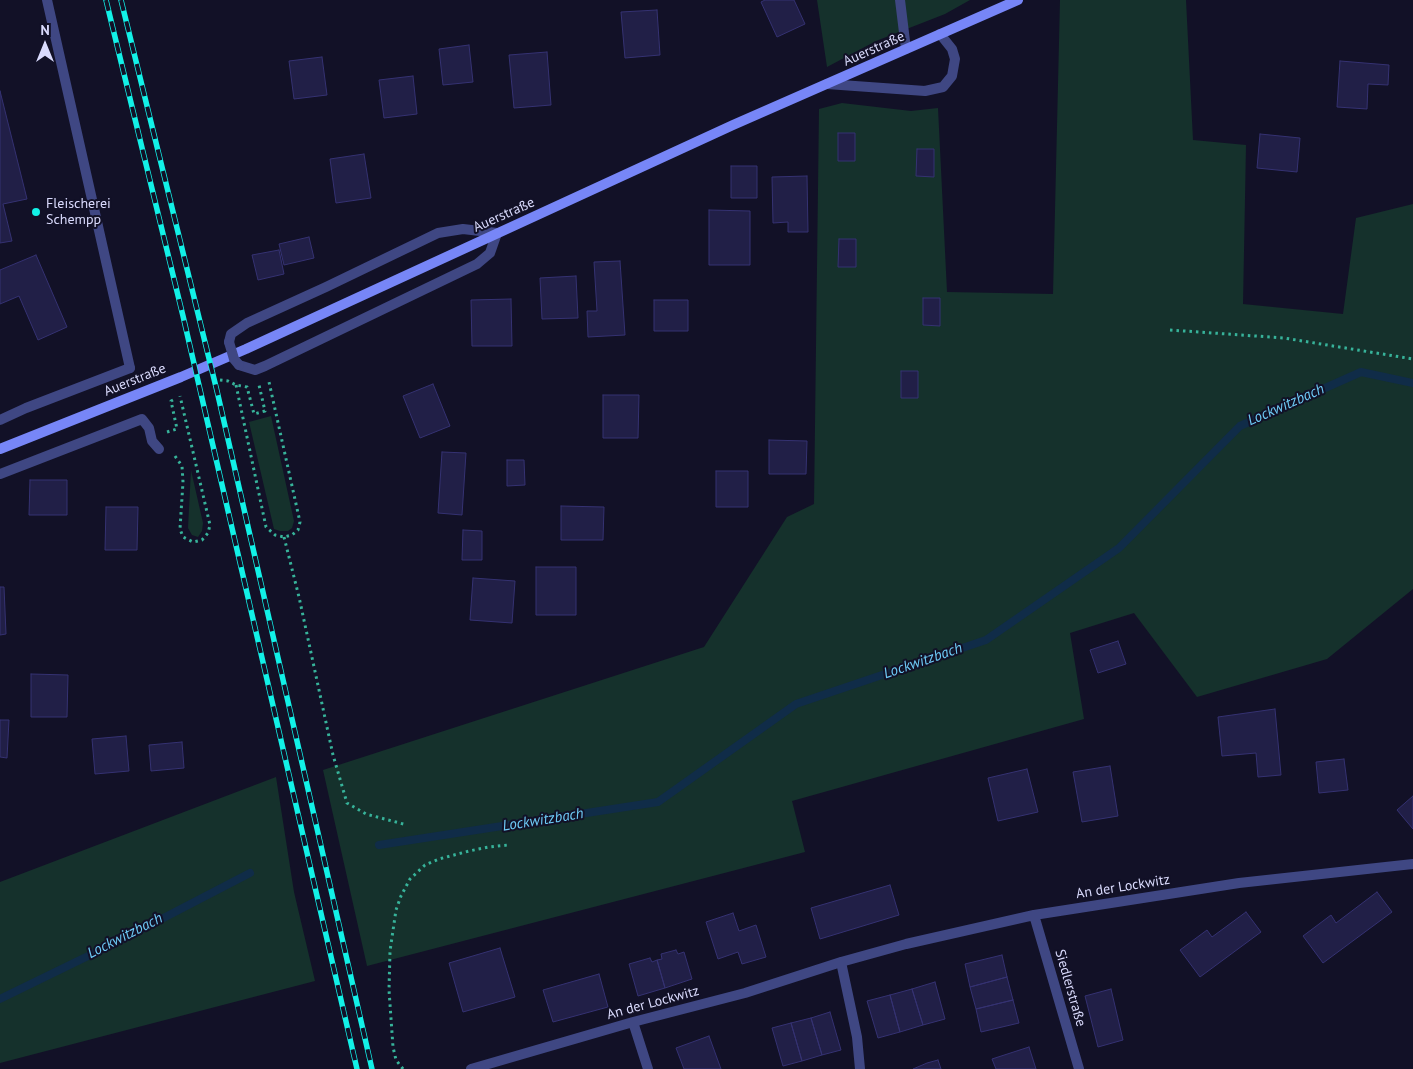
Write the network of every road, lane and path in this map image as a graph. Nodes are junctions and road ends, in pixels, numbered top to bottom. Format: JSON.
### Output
{"nodes":[{"id":1,"x":47,"y":0,"type":"edge"},
{"id":2,"x":900,"y":0,"type":"edge"},
{"id":3,"x":1018,"y":0,"type":"edge"},
{"id":4,"x":940,"y":34,"type":"junction"},
{"id":5,"x":906,"y":49,"type":"junction"},
{"id":6,"x":827,"y":84,"type":"junction"},
{"id":7,"x":497,"y":233,"type":"junction"},
{"id":8,"x":1170,"y":330,"type":"dead end"},
{"id":9,"x":1413,"y":359,"type":"edge"},
{"id":10,"x":265,"y":366,"type":"junction"},
{"id":11,"x":260,"y":387,"type":"dead end"},
{"id":12,"x":180,"y":396,"type":"dead end"},
{"id":13,"x":171,"y":402,"type":"dead end"},
{"id":14,"x":0,"y":420,"type":"edge"},
{"id":15,"x":166,"y":432,"type":"dead end"},
{"id":16,"x":0,"y":448,"type":"edge"},
{"id":17,"x":159,"y":449,"type":"joint"},
{"id":18,"x":0,"y":474,"type":"edge"},
{"id":19,"x":284,"y":538,"type":"junction"},
{"id":20,"x":407,"y":825,"type":"dead end"},
{"id":21,"x":508,"y":844,"type":"dead end"},
{"id":22,"x":1413,"y":864,"type":"edge"},
{"id":23,"x":1034,"y":914,"type":"junction"},
{"id":24,"x":841,"y":962,"type":"junction"},
{"id":25,"x":633,"y":1022,"type":"junction"},
{"id":26,"x":403,"y":1069,"type":"edge"},
{"id":27,"x":471,"y":1069,"type":"edge"},
{"id":28,"x":648,"y":1069,"type":"edge"},
{"id":29,"x":860,"y":1069,"type":"edge"},
{"id":30,"x":1079,"y":1069,"type":"edge"}],
"edges":[{"from":1,"to":14,"type":"street"},
{"from":2,"to":5,"type":"street"},
{"from":3,"to":4,"type":"street","name":"Auerstraße"},
{"from":4,"to":5,"type":"street","name":"Auerstraße"},
{"from":4,"to":6,"type":"street"},
{"from":5,"to":6,"type":"street","name":"Auerstraße"},
{"from":6,"to":7,"type":"street","name":"Auerstraße"},
{"from":7,"to":10,"type":"street"},
{"from":7,"to":10,"type":"street","bridge":true},
{"from":7,"to":16,"type":"street","name":"Auerstraße"},
{"from":8,"to":9,"type":"path"},
{"from":10,"to":19,"type":"path"},
{"from":11,"to":19,"type":"path"},
{"from":12,"to":17,"type":"path"},
{"from":13,"to":15,"type":"path"},
{"from":17,"to":18,"type":"street"},
{"from":19,"to":20,"type":"path"},
{"from":21,"to":26,"type":"path"},
{"from":22,"to":23,"type":"street","name":"An der Lockwitz"},
{"from":23,"to":24,"type":"street","name":"An der Lockwitz"},
{"from":23,"to":30,"type":"street","name":"Siedlerstraße"},
{"from":24,"to":25,"type":"street","name":"An der Lockwitz"},
{"from":24,"to":29,"type":"street"},
{"from":25,"to":27,"type":"street","name":"An der Lockwitz"},
{"from":25,"to":28,"type":"street"}]}
